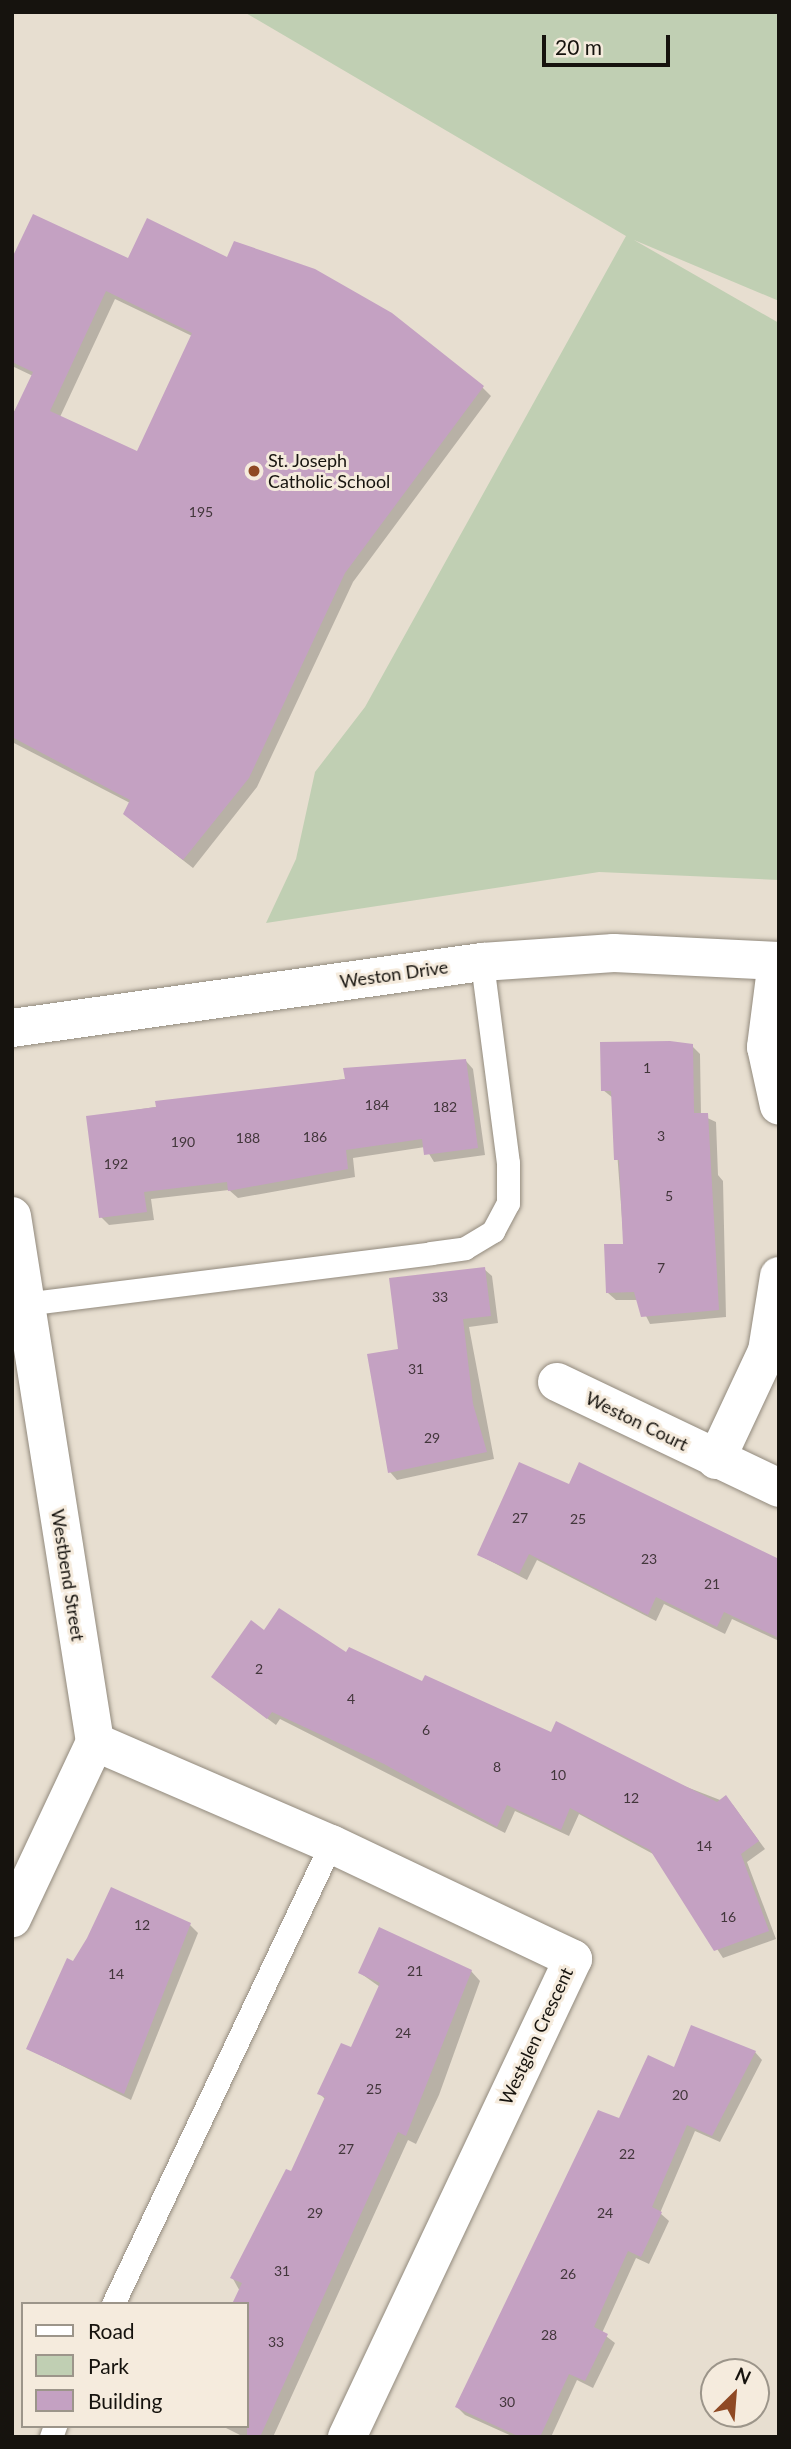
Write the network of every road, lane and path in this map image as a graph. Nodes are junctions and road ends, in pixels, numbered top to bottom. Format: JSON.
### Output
{"nodes":[{"id":1,"x":778,"y":961,"type":"edge"},
{"id":2,"x":482,"y":962,"type":"junction"},
{"id":3,"x":12,"y":1028,"type":"edge"},
{"id":4,"x":779,"y":1106,"type":"edge"},
{"id":5,"x":12,"y":1216,"type":"edge"},
{"id":6,"x":779,"y":1276,"type":"edge"},
{"id":7,"x":19,"y":1304,"type":"edge"},
{"id":8,"x":557,"y":1382,"type":"dead end"},
{"id":9,"x":716,"y":1460,"type":"junction"},
{"id":10,"x":779,"y":1488,"type":"edge"},
{"id":11,"x":94,"y":1742,"type":"junction"},
{"id":12,"x":331,"y":1844,"type":"junction"},
{"id":13,"x":12,"y":1918,"type":"edge"},
{"id":14,"x":114,"y":2302,"type":"edge"},
{"id":15,"x":347,"y":2437,"type":"edge"}],
"edges":[{"from":1,"to":2,"type":"street","name":"Weston Drive"},
{"from":1,"to":4,"type":"street"},
{"from":2,"to":3,"type":"street","name":"Weston Drive"},
{"from":2,"to":7,"type":"lane"},
{"from":5,"to":7,"type":"street","name":"Westbend Street"},
{"from":6,"to":9,"type":"street"},
{"from":7,"to":11,"type":"street","name":"Westbend Street"},
{"from":8,"to":9,"type":"street","name":"Weston Court"},
{"from":9,"to":10,"type":"street","name":"Weston Court"},
{"from":11,"to":12,"type":"street","name":"Westglen Crescent"},
{"from":11,"to":13,"type":"street"},
{"from":12,"to":14,"type":"lane"},
{"from":12,"to":15,"type":"street","name":"Westglen Crescent"}]}
